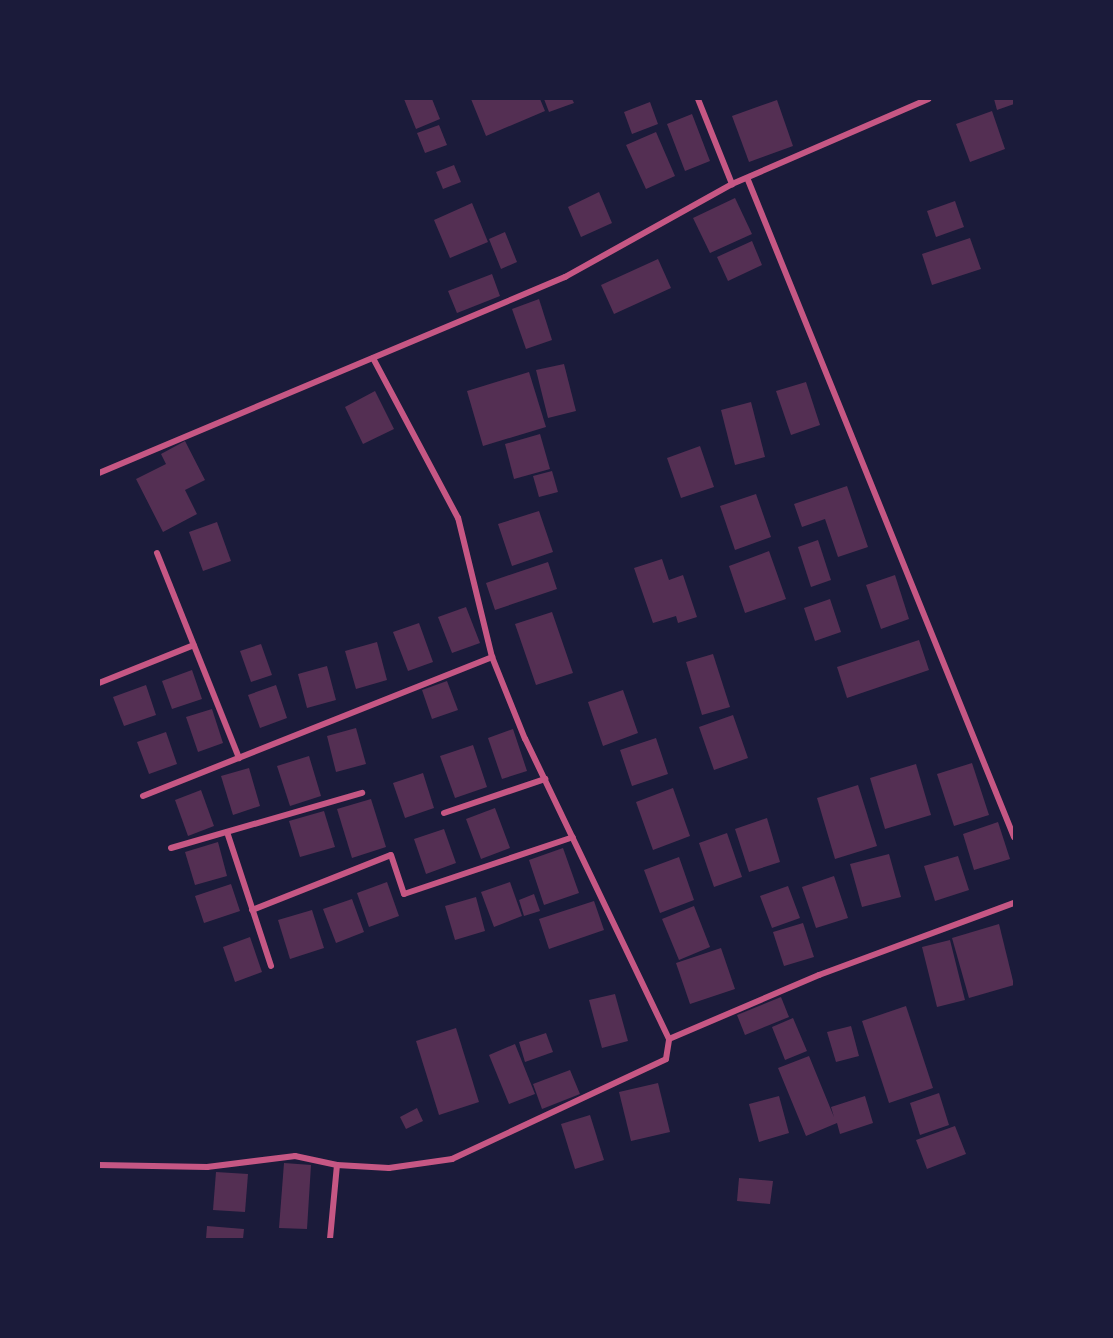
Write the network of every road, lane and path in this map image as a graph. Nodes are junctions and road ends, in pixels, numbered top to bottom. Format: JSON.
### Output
{"nodes":[{"id":1,"x":698,"y":99,"type":"edge"},
{"id":2,"x":928,"y":99,"type":"edge"},
{"id":3,"x":748,"y":180,"type":"junction"},
{"id":4,"x":732,"y":184,"type":"junction"},
{"id":5,"x":373,"y":358,"type":"junction"},
{"id":6,"x":99,"y":473,"type":"edge"},
{"id":7,"x":157,"y":552,"type":"dead end"},
{"id":8,"x":194,"y":645,"type":"junction"},
{"id":9,"x":492,"y":657,"type":"junction"},
{"id":10,"x":99,"y":683,"type":"edge"},
{"id":11,"x":239,"y":758,"type":"junction"},
{"id":12,"x":545,"y":779,"type":"junction"},
{"id":13,"x":362,"y":793,"type":"dead end"},
{"id":14,"x":143,"y":796,"type":"dead end"},
{"id":15,"x":444,"y":813,"type":"dead end"},
{"id":16,"x":227,"y":832,"type":"junction"},
{"id":17,"x":573,"y":837,"type":"junction"},
{"id":18,"x":1014,"y":837,"type":"edge"},
{"id":19,"x":171,"y":848,"type":"dead end"},
{"id":20,"x":1014,"y":903,"type":"edge"},
{"id":21,"x":252,"y":910,"type":"junction"},
{"id":22,"x":271,"y":966,"type":"dead end"},
{"id":23,"x":669,"y":1039,"type":"junction"},
{"id":24,"x":99,"y":1165,"type":"edge"},
{"id":25,"x":337,"y":1165,"type":"junction"},
{"id":26,"x":330,"y":1239,"type":"edge"}],
"edges":[{"from":1,"to":4,"type":"street"},
{"from":2,"to":3,"type":"street"},
{"from":3,"to":4,"type":"street"},
{"from":3,"to":18,"type":"street"},
{"from":4,"to":5,"type":"street"},
{"from":5,"to":6,"type":"street"},
{"from":5,"to":9,"type":"street"},
{"from":7,"to":8,"type":"street"},
{"from":8,"to":10,"type":"street"},
{"from":8,"to":11,"type":"street"},
{"from":9,"to":11,"type":"street"},
{"from":9,"to":12,"type":"street"},
{"from":11,"to":14,"type":"street"},
{"from":12,"to":15,"type":"street"},
{"from":12,"to":17,"type":"street"},
{"from":13,"to":16,"type":"street"},
{"from":16,"to":19,"type":"street"},
{"from":16,"to":21,"type":"street"},
{"from":17,"to":21,"type":"street"},
{"from":17,"to":23,"type":"street"},
{"from":20,"to":23,"type":"street"},
{"from":21,"to":22,"type":"street"},
{"from":23,"to":25,"type":"street"},
{"from":24,"to":25,"type":"street"},
{"from":25,"to":26,"type":"street"}]}
